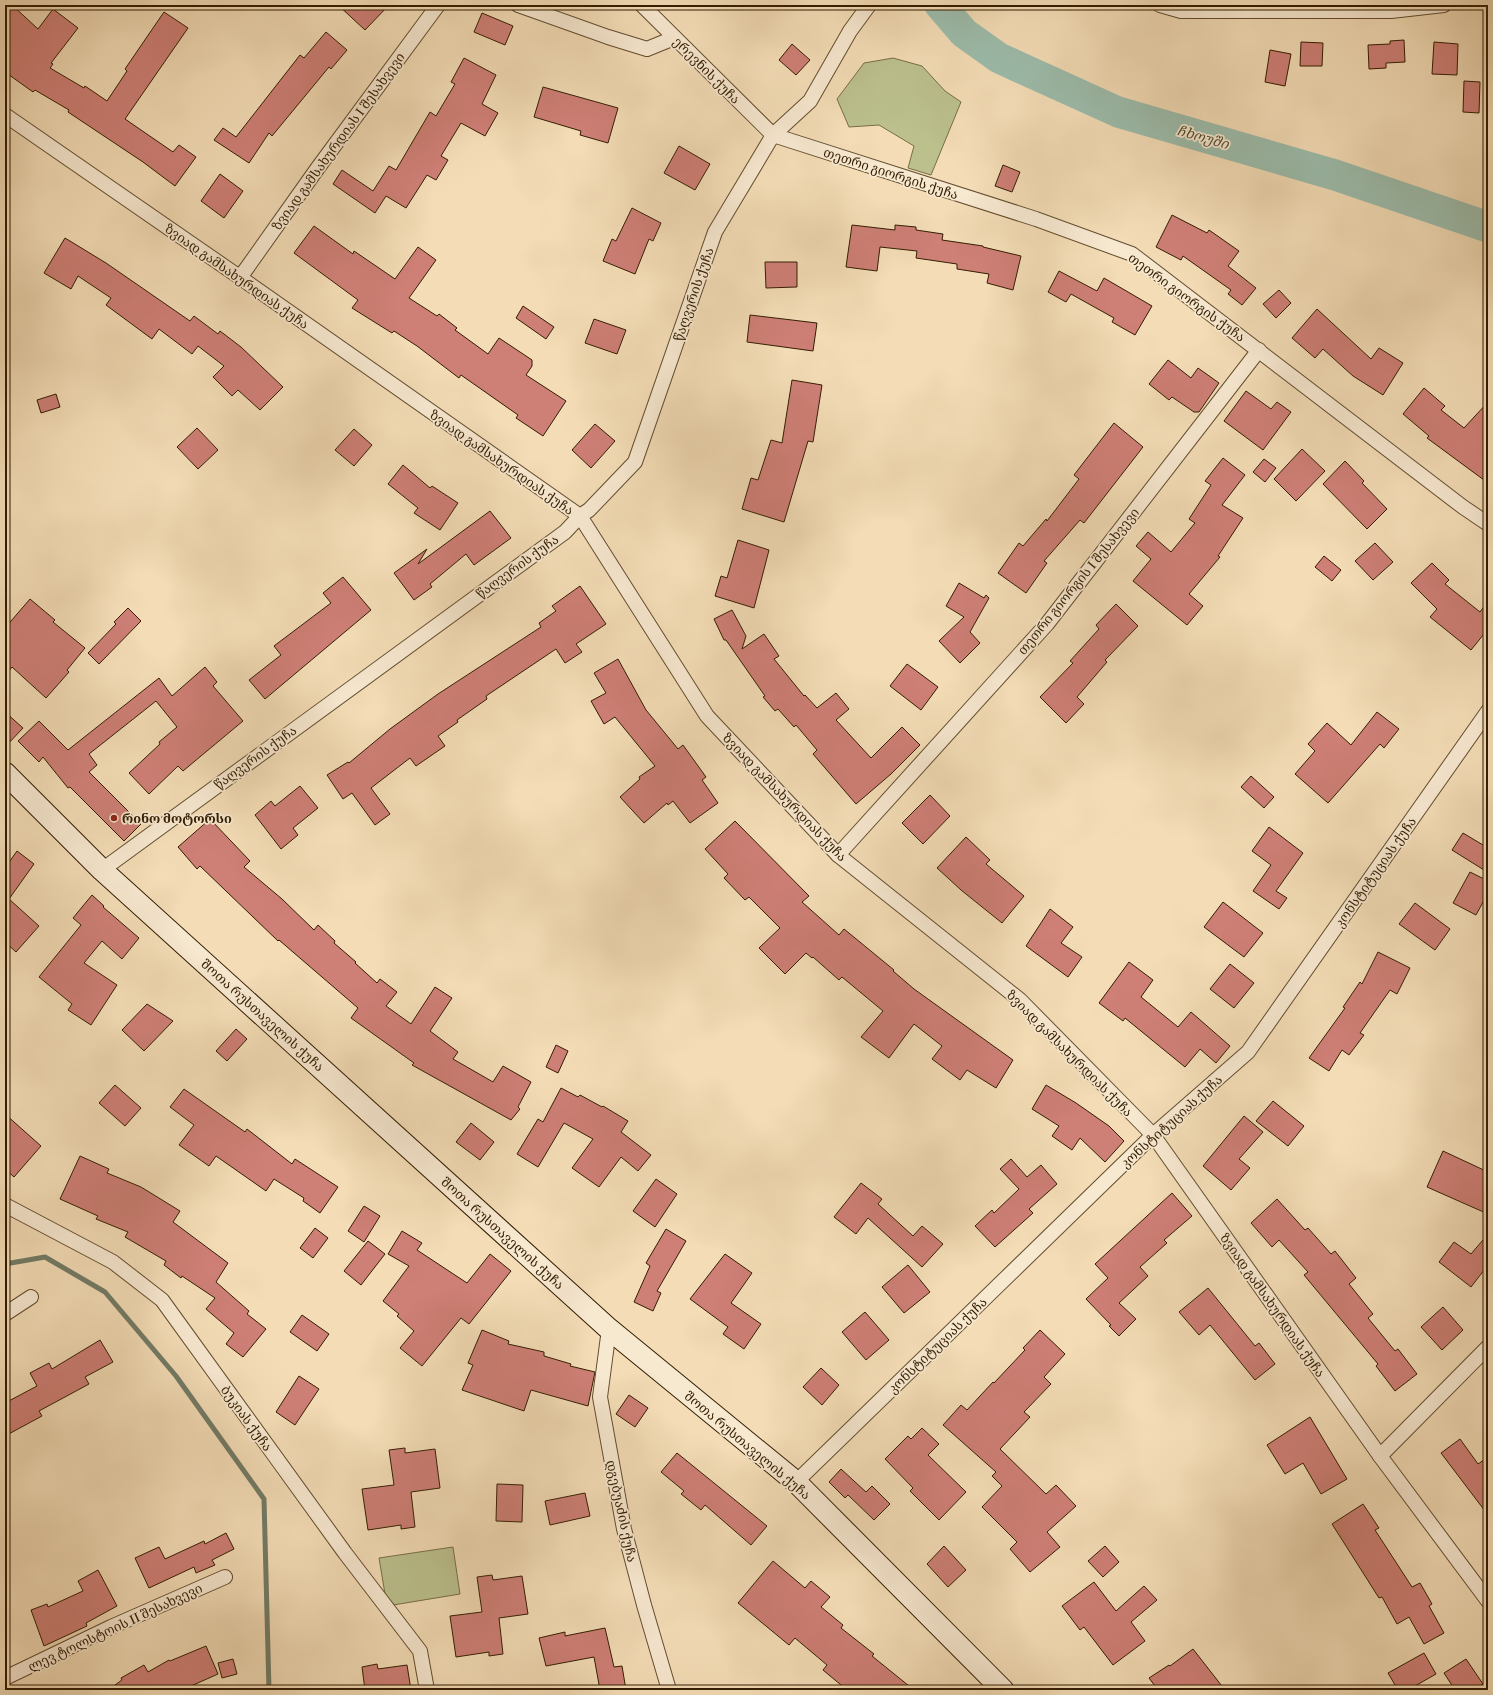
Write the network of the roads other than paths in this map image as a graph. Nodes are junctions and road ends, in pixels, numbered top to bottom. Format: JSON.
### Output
{"nodes":[{"id":1,"x":438,"y":5,"type":"edge"},
{"id":2,"x":518,"y":5,"type":"edge"},
{"id":3,"x":642,"y":5,"type":"edge"},
{"id":4,"x":869,"y":5,"type":"edge"},
{"id":5,"x":1160,"y":5,"type":"edge"},
{"id":6,"x":1444,"y":5,"type":"edge"},
{"id":7,"x":674,"y":38,"type":"junction"},
{"id":8,"x":5,"y":115,"type":"edge"},
{"id":9,"x":773,"y":135,"type":"junction"},
{"id":10,"x":238,"y":276,"type":"junction"},
{"id":11,"x":1259,"y":350,"type":"junction"},
{"id":12,"x":580,"y":516,"type":"junction"},
{"id":13,"x":1488,"y":524,"type":"edge"},
{"id":14,"x":1488,"y":710,"type":"edge"},
{"id":15,"x":5,"y":773,"type":"edge"},
{"id":16,"x":838,"y":855,"type":"junction"},
{"id":17,"x":102,"y":870,"type":"junction"},
{"id":18,"x":1153,"y":1135,"type":"junction"},
{"id":19,"x":5,"y":1205,"type":"edge"},
{"id":20,"x":30,"y":1297,"type":"dead end"},
{"id":21,"x":5,"y":1314,"type":"edge"},
{"id":22,"x":609,"y":1329,"type":"junction"},
{"id":23,"x":1488,"y":1347,"type":"edge"},
{"id":24,"x":1380,"y":1456,"type":"junction"},
{"id":25,"x":796,"y":1482,"type":"junction"},
{"id":26,"x":225,"y":1576,"type":"dead end"},
{"id":27,"x":1488,"y":1601,"type":"edge"},
{"id":28,"x":5,"y":1678,"type":"edge"},
{"id":29,"x":427,"y":1690,"type":"edge"},
{"id":30,"x":669,"y":1690,"type":"edge"},
{"id":31,"x":1003,"y":1690,"type":"edge"}],
"edges":[{"from":1,"to":10,"type":"street","name":"ზვიად გამსახურდიას I შესახვევი"},
{"from":2,"to":7,"type":"street"},
{"from":3,"to":7,"type":"street","name":"ერევნის ქუჩა"},
{"from":4,"to":9,"type":"street","name":"წაღვერის ქუჩა"},
{"from":5,"to":6,"type":"street"},
{"from":7,"to":9,"type":"street","name":"ერევნის ქუჩა"},
{"from":8,"to":10,"type":"street","name":"ზვიად გამსახურდიას ქუჩა"},
{"from":9,"to":11,"type":"street","name":"თეთრი გიორგის ქუჩა"},
{"from":9,"to":12,"type":"street","name":"წაღვერის ქუჩა"},
{"from":10,"to":12,"type":"street","name":"ზვიად გამსახურდიას ქუჩა"},
{"from":11,"to":13,"type":"street","name":"თეთრი გიორგის ქუჩა"},
{"from":11,"to":16,"type":"street","name":"თეთრი გიორგის I შესახვევი"},
{"from":12,"to":16,"type":"street","name":"ზვიად გამსახურდიას ქუჩა"},
{"from":12,"to":17,"type":"street","name":"წაღვერის ქუჩა"},
{"from":14,"to":18,"type":"street","name":"კონსტიტუციას ქუჩა"},
{"from":15,"to":17,"type":"main road","name":"შოთა რუსთაველის ქუჩა"},
{"from":16,"to":18,"type":"street","name":"ზვიად გამსახურდიას ქუჩა"},
{"from":17,"to":22,"type":"main road","name":"შოთა რუსთაველის ქუჩა"},
{"from":18,"to":24,"type":"street","name":"ზვიად გამსახურდიას ქუჩა"},
{"from":18,"to":25,"type":"street","name":"კონსტიტუციას ქუჩა"},
{"from":19,"to":29,"type":"street","name":"ბუკიას ქუჩა"},
{"from":20,"to":21,"type":"street"},
{"from":22,"to":25,"type":"main road","name":"შოთა რუსთაველის ქუჩა"},
{"from":22,"to":30,"type":"street","name":"დგებუაძის ქუჩა"},
{"from":23,"to":24,"type":"street"},
{"from":24,"to":27,"type":"street","name":"ზვიად გამსახურდიას ქუჩა"},
{"from":25,"to":31,"type":"main road","name":"შოთა რუსთაველის ქუჩა"},
{"from":26,"to":28,"type":"street","name":"ლევ ტოლსტოის II შესახვევი"}]}
